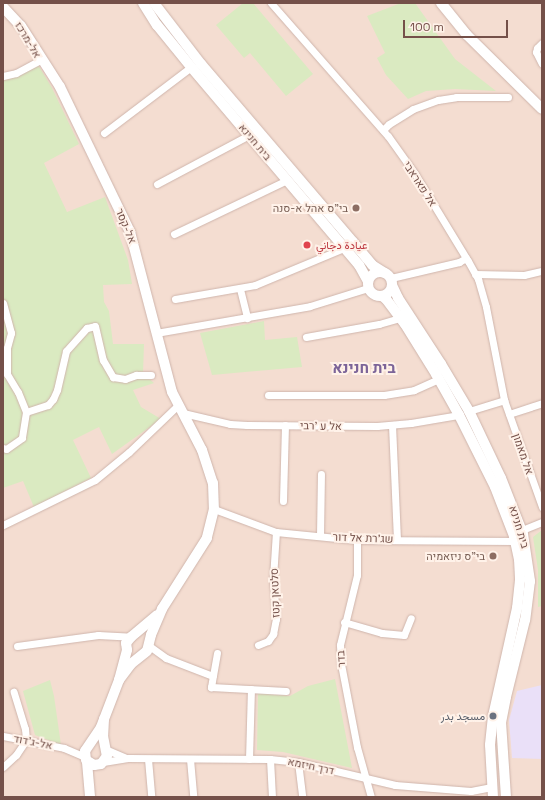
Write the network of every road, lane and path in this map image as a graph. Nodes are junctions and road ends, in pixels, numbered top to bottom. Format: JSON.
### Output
{"nodes":[{"id":1,"x":143,"y":3,"type":"edge"},
{"id":2,"x":154,"y":3,"type":"edge"},
{"id":3,"x":271,"y":3,"type":"edge"},
{"id":4,"x":441,"y":3,"type":"edge"},
{"id":5,"x":3,"y":7,"type":"edge"},
{"id":6,"x":542,"y":43,"type":"edge"},
{"id":7,"x":42,"y":59,"type":"junction"},
{"id":8,"x":542,"y":64,"type":"edge"},
{"id":9,"x":191,"y":67,"type":"junction"},
{"id":10,"x":3,"y":76,"type":"edge"},
{"id":11,"x":508,"y":97,"type":"dead end"},
{"id":12,"x":542,"y":109,"type":"edge"},
{"id":13,"x":383,"y":130,"type":"junction"},
{"id":14,"x":104,"y":133,"type":"dead end"},
{"id":15,"x":249,"y":135,"type":"junction"},
{"id":16,"x":287,"y":180,"type":"junction"},
{"id":17,"x":157,"y":184,"type":"dead end"},
{"id":18,"x":174,"y":234,"type":"dead end"},
{"id":19,"x":344,"y":248,"type":"junction"},
{"id":20,"x":466,"y":258,"type":"junction"},
{"id":21,"x":542,"y":271,"type":"edge"},
{"id":22,"x":475,"y":274,"type":"junction"},
{"id":23,"x":389,"y":279,"type":"junction"},
{"id":24,"x":368,"y":284,"type":"junction"},
{"id":25,"x":240,"y":288,"type":"junction"},
{"id":26,"x":382,"y":296,"type":"junction"},
{"id":27,"x":175,"y":299,"type":"dead end"},
{"id":28,"x":3,"y":303,"type":"edge"},
{"id":29,"x":247,"y":318,"type":"junction"},
{"id":30,"x":400,"y":318,"type":"junction"},
{"id":31,"x":156,"y":333,"type":"junction"},
{"id":32,"x":306,"y":337,"type":"dead end"},
{"id":33,"x":151,"y":375,"type":"dead end"},
{"id":34,"x":439,"y":379,"type":"junction"},
{"id":35,"x":268,"y":395,"type":"dead end"},
{"id":36,"x":504,"y":400,"type":"junction"},
{"id":37,"x":542,"y":403,"type":"edge"},
{"id":38,"x":180,"y":409,"type":"junction"},
{"id":39,"x":26,"y":412,"type":"junction"},
{"id":40,"x":464,"y":413,"type":"junction"},
{"id":41,"x":509,"y":414,"type":"junction"},
{"id":42,"x":285,"y":425,"type":"junction"},
{"id":43,"x":392,"y":425,"type":"junction"},
{"id":44,"x":3,"y":448,"type":"edge"},
{"id":45,"x":321,"y":474,"type":"dead end"},
{"id":46,"x":283,"y":500,"type":"dead end"},
{"id":47,"x":542,"y":507,"type":"edge"},
{"id":48,"x":214,"y":509,"type":"junction"},
{"id":49,"x":542,"y":522,"type":"edge"},
{"id":50,"x":3,"y":525,"type":"edge"},
{"id":51,"x":522,"y":530,"type":"junction"},
{"id":52,"x":276,"y":532,"type":"junction"},
{"id":53,"x":320,"y":536,"type":"junction"},
{"id":54,"x":397,"y":539,"type":"junction"},
{"id":55,"x":358,"y":540,"type":"junction"},
{"id":56,"x":515,"y":541,"type":"junction"},
{"id":57,"x":162,"y":609,"type":"junction"},
{"id":58,"x":411,"y":618,"type":"dead end"},
{"id":59,"x":344,"y":622,"type":"junction"},
{"id":60,"x":106,"y":635,"type":"junction"},
{"id":61,"x":132,"y":636,"type":"junction"},
{"id":62,"x":148,"y":644,"type":"junction"},
{"id":63,"x":258,"y":645,"type":"dead end"},
{"id":64,"x":17,"y":646,"type":"dead end"},
{"id":65,"x":126,"y":648,"type":"junction"},
{"id":66,"x":218,"y":653,"type":"dead end"},
{"id":67,"x":141,"y":656,"type":"junction"},
{"id":68,"x":166,"y":658,"type":"junction"},
{"id":69,"x":213,"y":676,"type":"junction"},
{"id":70,"x":119,"y":680,"type":"junction"},
{"id":71,"x":251,"y":689,"type":"junction"},
{"id":72,"x":14,"y":692,"type":"dead end"},
{"id":73,"x":286,"y":692,"type":"dead end"},
{"id":74,"x":104,"y":719,"type":"junction"},
{"id":75,"x":3,"y":736,"type":"edge"},
{"id":76,"x":26,"y":740,"type":"junction"},
{"id":77,"x":89,"y":746,"type":"junction"},
{"id":78,"x":64,"y":748,"type":"junction"},
{"id":79,"x":105,"y":748,"type":"junction"},
{"id":80,"x":128,"y":758,"type":"junction"},
{"id":81,"x":250,"y":758,"type":"junction"},
{"id":82,"x":148,"y":759,"type":"junction"},
{"id":83,"x":190,"y":759,"type":"junction"},
{"id":84,"x":270,"y":759,"type":"junction"},
{"id":85,"x":86,"y":760,"type":"junction"},
{"id":86,"x":298,"y":762,"type":"junction"},
{"id":87,"x":102,"y":763,"type":"junction"},
{"id":88,"x":3,"y":767,"type":"edge"},
{"id":89,"x":365,"y":779,"type":"junction"},
{"id":90,"x":492,"y":792,"type":"edge"},
{"id":91,"x":90,"y":795,"type":"edge"},
{"id":92,"x":151,"y":797,"type":"edge"},
{"id":93,"x":193,"y":797,"type":"edge"},
{"id":94,"x":272,"y":797,"type":"edge"},
{"id":95,"x":302,"y":797,"type":"edge"},
{"id":96,"x":371,"y":797,"type":"edge"},
{"id":97,"x":506,"y":797,"type":"edge"}],
"edges":[{"from":1,"to":9,"type":"street","name":"בית חנינא"},
{"from":2,"to":23,"type":"street","name":"בית חנינא"},
{"from":3,"to":13,"type":"street","name":"אל פאראבי"},
{"from":4,"to":12,"type":"street"},
{"from":5,"to":7,"type":"street","name":"אל-מרכז"},
{"from":6,"to":8,"type":"street"},
{"from":7,"to":10,"type":"street","name":"אל-מרכז"},
{"from":7,"to":31,"type":"street","name":"אל-קסר"},
{"from":9,"to":14,"type":"street"},
{"from":9,"to":15,"type":"street","name":"בית חנינא"},
{"from":11,"to":13,"type":"street"},
{"from":13,"to":20,"type":"street","name":"אל פאראבי"},
{"from":15,"to":16,"type":"street","name":"בית חנינא"},
{"from":15,"to":17,"type":"street"},
{"from":16,"to":18,"type":"street"},
{"from":16,"to":19,"type":"street","name":"בית חנינא"},
{"from":19,"to":24,"type":"street","name":"בית חנינא"},
{"from":19,"to":25,"type":"street"},
{"from":20,"to":22,"type":"street","name":"אל פאראבי"},
{"from":20,"to":23,"type":"street"},
{"from":21,"to":22,"type":"street"},
{"from":22,"to":36,"type":"street","name":"אל פאראבי"},
{"from":23,"to":24,"type":"street"},
{"from":23,"to":26,"type":"street"},
{"from":23,"to":40,"type":"street","name":"בית חנינא"},
{"from":24,"to":26,"type":"street"},
{"from":24,"to":29,"type":"street"},
{"from":25,"to":27,"type":"street"},
{"from":25,"to":29,"type":"street"},
{"from":26,"to":30,"type":"street","name":"בית חנינא"},
{"from":28,"to":39,"type":"street"},
{"from":29,"to":31,"type":"street"},
{"from":30,"to":32,"type":"street"},
{"from":30,"to":34,"type":"street","name":"בית חנינא"},
{"from":31,"to":38,"type":"street","name":"אל-קסר"},
{"from":33,"to":39,"type":"street"},
{"from":34,"to":35,"type":"street"},
{"from":34,"to":40,"type":"street","name":"בית חנינא"},
{"from":36,"to":40,"type":"street","name":"אל ע 'רבי"},
{"from":36,"to":41,"type":"street","name":"אל מאמון"},
{"from":37,"to":41,"type":"street"},
{"from":38,"to":42,"type":"street","name":"אל ע 'רבי"},
{"from":38,"to":48,"type":"street","name":"אל-קסר"},
{"from":38,"to":50,"type":"street"},
{"from":39,"to":44,"type":"street"},
{"from":40,"to":43,"type":"street","name":"אל ע 'רבי"},
{"from":40,"to":51,"type":"street","name":"בית חנינא"},
{"from":40,"to":56,"type":"street","name":"בית חנינא"},
{"from":41,"to":47,"type":"street","name":"אל מאמון"},
{"from":42,"to":43,"type":"street","name":"אל ע 'רבי"},
{"from":42,"to":46,"type":"street"},
{"from":43,"to":54,"type":"street"},
{"from":45,"to":53,"type":"street"},
{"from":48,"to":52,"type":"street","name":"שג'רת אל דור"},
{"from":48,"to":57,"type":"street","name":"אל-קסר"},
{"from":49,"to":51,"type":"street"},
{"from":51,"to":97,"type":"street","name":"בית חנינא"},
{"from":52,"to":53,"type":"street","name":"שג'רת אל דור"},
{"from":52,"to":63,"type":"street","name":"סלטאן קטז"},
{"from":53,"to":55,"type":"street","name":"שג'רת אל דור"},
{"from":54,"to":55,"type":"street","name":"שג'רת אל דור"},
{"from":54,"to":56,"type":"street","name":"שג'רת אל דור"},
{"from":55,"to":59,"type":"street","name":"בדר"},
{"from":56,"to":90,"type":"street","name":"בית חנינא"},
{"from":57,"to":61,"type":"street"},
{"from":57,"to":62,"type":"street"},
{"from":58,"to":59,"type":"street"},
{"from":59,"to":89,"type":"street","name":"בדר"},
{"from":60,"to":61,"type":"street"},
{"from":60,"to":64,"type":"street"},
{"from":60,"to":65,"type":"street"},
{"from":61,"to":62,"type":"street"},
{"from":61,"to":65,"type":"street"},
{"from":62,"to":67,"type":"street"},
{"from":62,"to":68,"type":"street"},
{"from":65,"to":67,"type":"street"},
{"from":65,"to":70,"type":"street"},
{"from":66,"to":69,"type":"street"},
{"from":67,"to":68,"type":"street"},
{"from":67,"to":70,"type":"street"},
{"from":68,"to":69,"type":"street"},
{"from":69,"to":71,"type":"street"},
{"from":70,"to":74,"type":"street"},
{"from":71,"to":73,"type":"street"},
{"from":71,"to":81,"type":"street"},
{"from":72,"to":76,"type":"street"},
{"from":74,"to":77,"type":"street"},
{"from":74,"to":79,"type":"street"},
{"from":75,"to":76,"type":"street","name":"אל-ג'דוד"},
{"from":76,"to":78,"type":"street","name":"אל-ג'דוד"},
{"from":76,"to":88,"type":"street"},
{"from":77,"to":78,"type":"street","name":"אל-ג'דוד"},
{"from":77,"to":79,"type":"street"},
{"from":77,"to":85,"type":"street"},
{"from":78,"to":85,"type":"street","name":"אל-ג'דוד"},
{"from":79,"to":80,"type":"street","name":"דרך חיזמא"},
{"from":79,"to":87,"type":"street"},
{"from":80,"to":82,"type":"street","name":"דרך חיזמא"},
{"from":80,"to":87,"type":"street","name":"דרך חיזמא"},
{"from":81,"to":83,"type":"street","name":"דרך חיזמא"},
{"from":81,"to":84,"type":"street","name":"דרך חיזמא"},
{"from":82,"to":83,"type":"street","name":"דרך חיזמא"},
{"from":82,"to":92,"type":"street"},
{"from":83,"to":93,"type":"street"},
{"from":84,"to":86,"type":"street","name":"דרך חיזמא"},
{"from":84,"to":94,"type":"street"},
{"from":85,"to":87,"type":"street"},
{"from":85,"to":91,"type":"street"},
{"from":86,"to":89,"type":"street","name":"דרך חיזמא"},
{"from":86,"to":95,"type":"street"},
{"from":87,"to":91,"type":"street"},
{"from":89,"to":90,"type":"street","name":"דרך חיזמא"},
{"from":89,"to":96,"type":"street","name":"בדר"}]}
